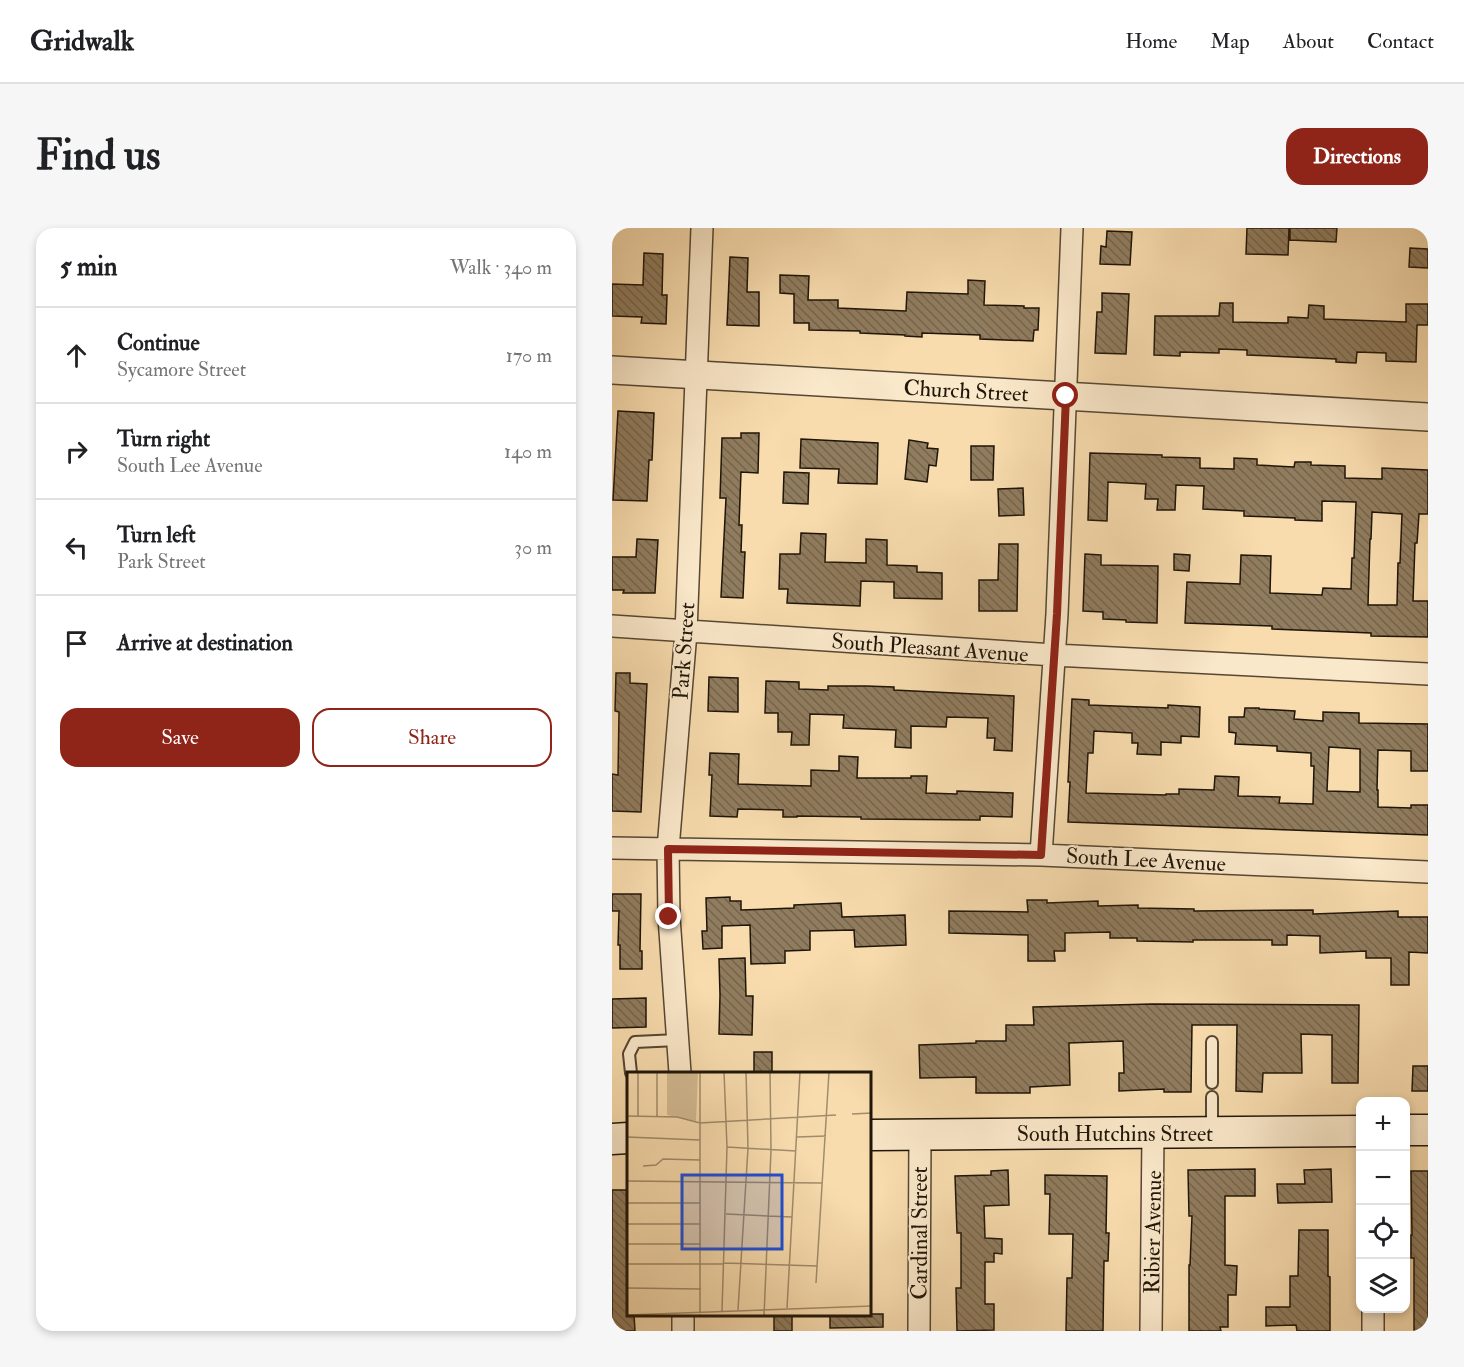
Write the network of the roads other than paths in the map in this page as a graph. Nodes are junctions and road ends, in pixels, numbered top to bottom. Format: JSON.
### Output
{"nodes":[{"id":1,"x":702,"y":228,"type":"edge"},
{"id":2,"x":1072,"y":228,"type":"edge"},
{"id":3,"x":612,"y":370,"type":"edge"},
{"id":4,"x":695,"y":376,"type":"junction"},
{"id":5,"x":1066,"y":396,"type":"junction"},
{"id":6,"x":1428,"y":417,"type":"edge"},
{"id":7,"x":612,"y":626,"type":"edge"},
{"id":8,"x":686,"y":632,"type":"junction"},
{"id":9,"x":1054,"y":655,"type":"junction"},
{"id":10,"x":1428,"y":674,"type":"edge"},
{"id":11,"x":612,"y":848,"type":"edge"},
{"id":12,"x":668,"y":849,"type":"junction"},
{"id":13,"x":1041,"y":855,"type":"junction"},
{"id":14,"x":1428,"y":872,"type":"edge"},
{"id":15,"x":678,"y":1040,"type":"junction"},
{"id":16,"x":1212,"y":1042,"type":"dead end"},
{"id":17,"x":631,"y":1072,"type":"edge"},
{"id":18,"x":680,"y":1072,"type":"edge"},
{"id":19,"x":1212,"y":1083,"type":"dead end"},
{"id":20,"x":1212,"y":1096,"type":"dead end"},
{"id":21,"x":1410,"y":1130,"type":"edge"},
{"id":22,"x":1428,"y":1130,"type":"edge"},
{"id":23,"x":1356,"y":1131,"type":"edge"},
{"id":24,"x":1212,"y":1132,"type":"junction"},
{"id":25,"x":1153,"y":1133,"type":"junction"},
{"id":26,"x":920,"y":1134,"type":"junction"},
{"id":27,"x":872,"y":1135,"type":"edge"},
{"id":28,"x":1373,"y":1313,"type":"edge"},
{"id":29,"x":918,"y":1331,"type":"edge"},
{"id":30,"x":1151,"y":1331,"type":"edge"},
{"id":31,"x":1373,"y":1331,"type":"edge"}],
"edges":[{"from":1,"to":4,"type":"street","name":"Park Street"},
{"from":2,"to":5,"type":"street"},
{"from":3,"to":4,"type":"street","name":"Church Street"},
{"from":4,"to":5,"type":"street","name":"Church Street"},
{"from":4,"to":8,"type":"street","name":"Park Street"},
{"from":5,"to":6,"type":"street","name":"Church Street"},
{"from":5,"to":9,"type":"street"},
{"from":7,"to":8,"type":"street","name":"South Pleasant Avenue"},
{"from":8,"to":9,"type":"street","name":"South Pleasant Avenue"},
{"from":8,"to":12,"type":"street","name":"Park Street"},
{"from":9,"to":10,"type":"street","name":"South Pleasant Avenue"},
{"from":9,"to":13,"type":"street"},
{"from":11,"to":12,"type":"street","name":"South Lee Avenue"},
{"from":12,"to":13,"type":"street","name":"South Lee Avenue"},
{"from":12,"to":15,"type":"street","name":"Park Street"},
{"from":13,"to":14,"type":"street","name":"South Lee Avenue"},
{"from":15,"to":17,"type":"lane"},
{"from":15,"to":18,"type":"street","name":"Park Street"},
{"from":16,"to":19,"type":"lane"},
{"from":20,"to":24,"type":"lane"},
{"from":21,"to":22,"type":"main road"},
{"from":23,"to":24,"type":"main road","name":"South Hutchins Street"},
{"from":24,"to":25,"type":"main road","name":"South Hutchins Street"},
{"from":25,"to":26,"type":"main road","name":"South Hutchins Street"},
{"from":25,"to":30,"type":"street","name":"Ribier Avenue"},
{"from":26,"to":27,"type":"main road","name":"South Hutchins Street"},
{"from":26,"to":29,"type":"street","name":"Cardinal Street"},
{"from":28,"to":31,"type":"street"}]}
